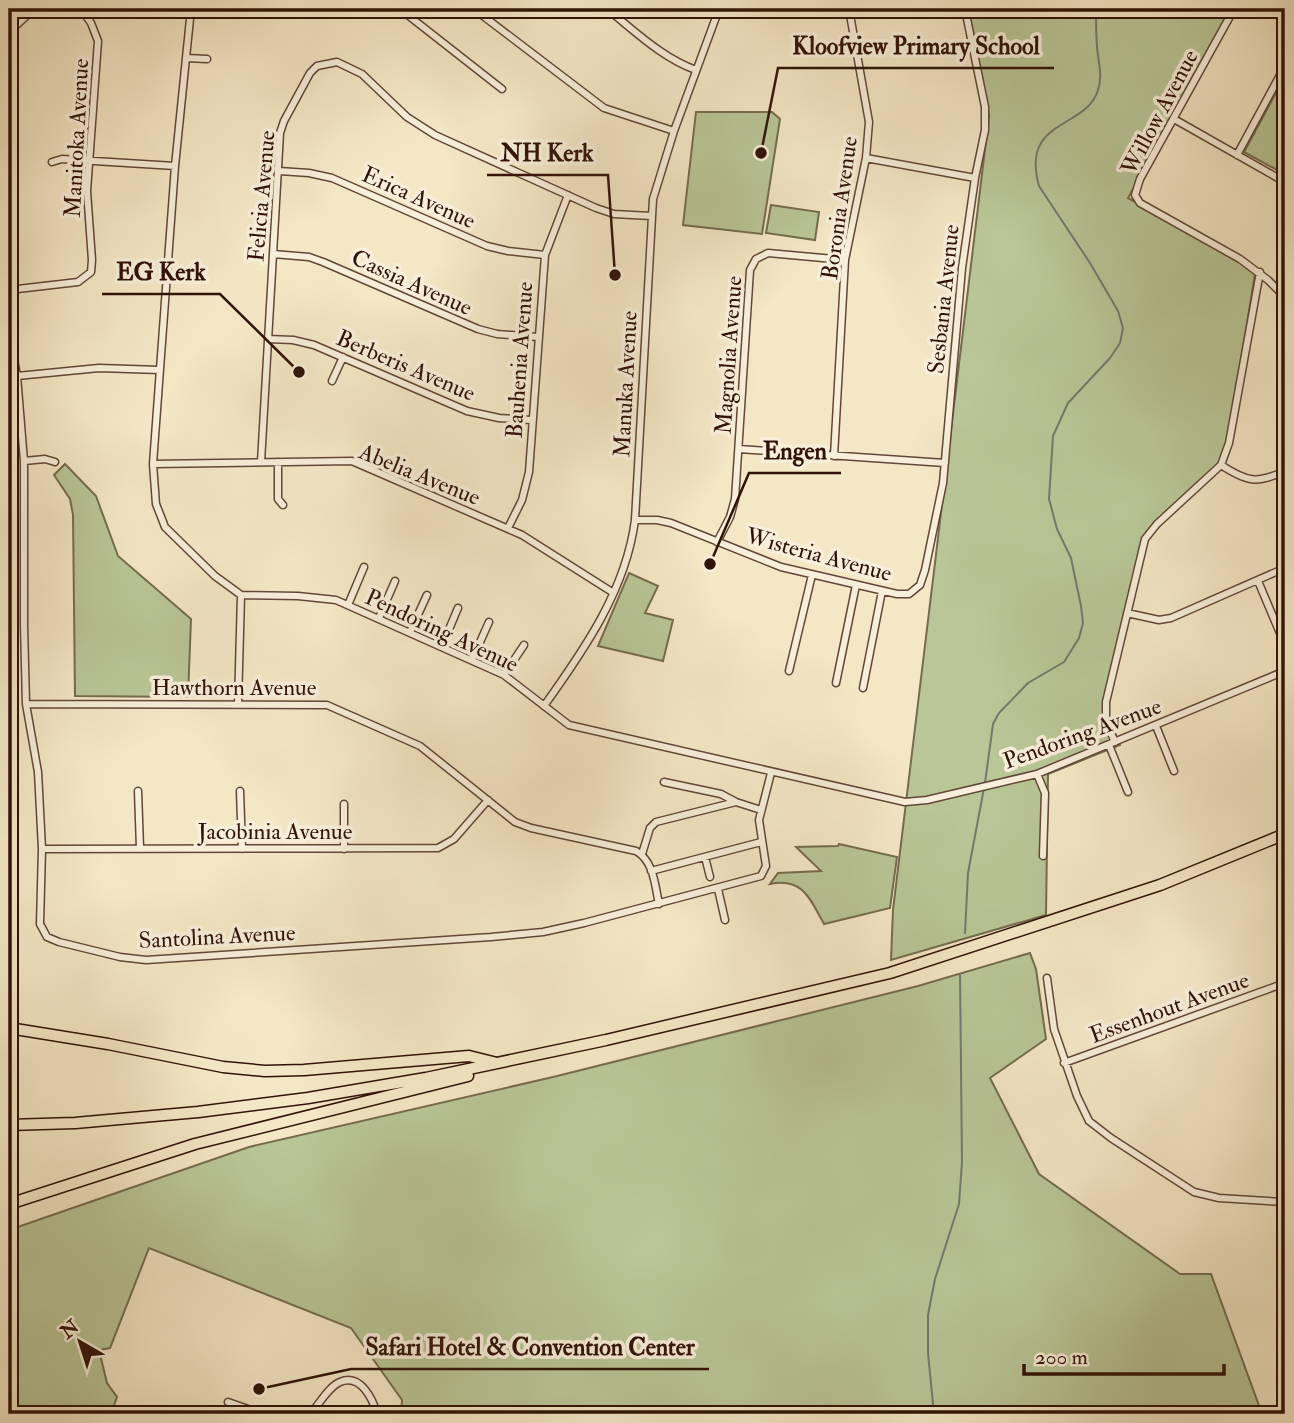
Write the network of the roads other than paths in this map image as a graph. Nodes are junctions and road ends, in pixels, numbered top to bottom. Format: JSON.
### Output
{"nodes":[{"id":1,"x":17,"y":9,"type":"edge"},
{"id":2,"x":34,"y":9,"type":"edge"},
{"id":3,"x":81,"y":9,"type":"edge"},
{"id":4,"x":191,"y":9,"type":"edge"},
{"id":5,"x":400,"y":9,"type":"edge"},
{"id":6,"x":474,"y":9,"type":"edge"},
{"id":7,"x":607,"y":9,"type":"edge"},
{"id":8,"x":719,"y":9,"type":"edge"},
{"id":9,"x":849,"y":9,"type":"edge"},
{"id":10,"x":965,"y":9,"type":"edge"},
{"id":11,"x":1234,"y":9,"type":"edge"},
{"id":12,"x":617,"y":12,"type":"edge"},
{"id":13,"x":25,"y":17,"type":"junction"},
{"id":14,"x":9,"y":32,"type":"edge"},
{"id":15,"x":186,"y":58,"type":"junction"},
{"id":16,"x":207,"y":59,"type":"dead end"},
{"id":17,"x":1285,"y":66,"type":"edge"},
{"id":18,"x":696,"y":70,"type":"junction"},
{"id":19,"x":502,"y":89,"type":"dead end"},
{"id":20,"x":1174,"y":119,"type":"junction"},
{"id":21,"x":674,"y":131,"type":"junction"},
{"id":22,"x":1237,"y":155,"type":"junction"},
{"id":23,"x":866,"y":158,"type":"junction"},
{"id":24,"x":89,"y":160,"type":"junction"},
{"id":25,"x":52,"y":162,"type":"dead end"},
{"id":26,"x":175,"y":166,"type":"junction"},
{"id":27,"x":279,"y":171,"type":"junction"},
{"id":28,"x":975,"y":178,"type":"junction"},
{"id":29,"x":1285,"y":182,"type":"edge"},
{"id":30,"x":568,"y":195,"type":"junction"},
{"id":31,"x":651,"y":216,"type":"junction"},
{"id":32,"x":274,"y":254,"type":"junction"},
{"id":33,"x":545,"y":255,"type":"junction"},
{"id":34,"x":845,"y":260,"type":"junction"},
{"id":35,"x":1259,"y":272,"type":"junction"},
{"id":36,"x":9,"y":290,"type":"edge"},
{"id":37,"x":1285,"y":297,"type":"edge"},
{"id":38,"x":9,"y":332,"type":"edge"},
{"id":39,"x":538,"y":337,"type":"junction"},
{"id":40,"x":268,"y":339,"type":"junction"},
{"id":41,"x":343,"y":357,"type":"junction"},
{"id":42,"x":160,"y":370,"type":"junction"},
{"id":43,"x":17,"y":376,"type":"junction"},
{"id":44,"x":332,"y":381,"type":"dead end"},
{"id":45,"x":531,"y":420,"type":"junction"},
{"id":46,"x":739,"y":449,"type":"junction"},
{"id":47,"x":834,"y":456,"type":"junction"},
{"id":48,"x":24,"y":461,"type":"junction"},
{"id":49,"x":55,"y":462,"type":"dead end"},
{"id":50,"x":261,"y":462,"type":"junction"},
{"id":51,"x":278,"y":462,"type":"junction"},
{"id":52,"x":945,"y":463,"type":"junction"},
{"id":53,"x":153,"y":464,"type":"junction"},
{"id":54,"x":1221,"y":465,"type":"junction"},
{"id":55,"x":1285,"y":471,"type":"edge"},
{"id":56,"x":283,"y":505,"type":"dead end"},
{"id":57,"x":635,"y":520,"type":"junction"},
{"id":58,"x":508,"y":528,"type":"junction"},
{"id":59,"x":717,"y":542,"type":"junction"},
{"id":60,"x":364,"y":567,"type":"dead end"},
{"id":61,"x":1285,"y":568,"type":"edge"},
{"id":62,"x":812,"y":575,"type":"junction"},
{"id":63,"x":395,"y":581,"type":"dead end"},
{"id":64,"x":1258,"y":581,"type":"junction"},
{"id":65,"x":856,"y":585,"type":"junction"},
{"id":66,"x":882,"y":591,"type":"junction"},
{"id":67,"x":914,"y":592,"type":"joint"},
{"id":68,"x":612,"y":593,"type":"junction"},
{"id":69,"x":241,"y":595,"type":"junction"},
{"id":70,"x":427,"y":595,"type":"dead end"},
{"id":71,"x":348,"y":605,"type":"junction"},
{"id":72,"x":458,"y":608,"type":"dead end"},
{"id":73,"x":1127,"y":613,"type":"junction"},
{"id":74,"x":379,"y":618,"type":"junction"},
{"id":75,"x":489,"y":622,"type":"dead end"},
{"id":76,"x":410,"y":632,"type":"junction"},
{"id":77,"x":524,"y":645,"type":"dead end"},
{"id":78,"x":1285,"y":645,"type":"edge"},
{"id":79,"x":442,"y":646,"type":"junction"},
{"id":80,"x":472,"y":660,"type":"junction"},
{"id":81,"x":789,"y":671,"type":"dead end"},
{"id":82,"x":1285,"y":671,"type":"edge"},
{"id":83,"x":504,"y":674,"type":"junction"},
{"id":84,"x":836,"y":683,"type":"dead end"},
{"id":85,"x":863,"y":688,"type":"dead end"},
{"id":86,"x":26,"y":704,"type":"junction"},
{"id":87,"x":237,"y":704,"type":"junction"},
{"id":88,"x":544,"y":706,"type":"junction"},
{"id":89,"x":1156,"y":726,"type":"junction"},
{"id":90,"x":1112,"y":743,"type":"junction"},
{"id":91,"x":1174,"y":771,"type":"dead end"},
{"id":92,"x":771,"y":773,"type":"junction"},
{"id":93,"x":1037,"y":774,"type":"junction"},
{"id":94,"x":664,"y":782,"type":"dead end"},
{"id":95,"x":240,"y":790,"type":"dead end"},
{"id":96,"x":138,"y":791,"type":"dead end"},
{"id":97,"x":1128,"y":792,"type":"dead end"},
{"id":98,"x":488,"y":800,"type":"junction"},
{"id":99,"x":736,"y":802,"type":"junction"},
{"id":100,"x":344,"y":804,"type":"dead end"},
{"id":101,"x":761,"y":810,"type":"junction"},
{"id":102,"x":1285,"y":834,"type":"edge"},
{"id":103,"x":761,"y":842,"type":"junction"},
{"id":104,"x":139,"y":848,"type":"junction"},
{"id":105,"x":42,"y":849,"type":"junction"},
{"id":106,"x":242,"y":849,"type":"junction"},
{"id":107,"x":345,"y":849,"type":"junction"},
{"id":108,"x":642,"y":854,"type":"junction"},
{"id":109,"x":1043,"y":856,"type":"dead end"},
{"id":110,"x":705,"y":857,"type":"junction"},
{"id":111,"x":651,"y":871,"type":"junction"},
{"id":112,"x":710,"y":877,"type":"dead end"},
{"id":113,"x":718,"y":889,"type":"junction"},
{"id":114,"x":659,"y":904,"type":"junction"},
{"id":115,"x":725,"y":920,"type":"dead end"},
{"id":116,"x":1047,"y":978,"type":"dead end"},
{"id":117,"x":1285,"y":983,"type":"edge"},
{"id":118,"x":9,"y":1028,"type":"edge"},
{"id":119,"x":1064,"y":1063,"type":"junction"},
{"id":120,"x":500,"y":1064,"type":"junction"},
{"id":121,"x":9,"y":1125,"type":"edge"},
{"id":122,"x":1285,"y":1186,"type":"edge"},
{"id":123,"x":1284,"y":1202,"type":"edge"},
{"id":124,"x":9,"y":1204,"type":"edge"},
{"id":125,"x":1285,"y":1279,"type":"edge"},
{"id":126,"x":228,"y":1402,"type":"dead end"},
{"id":127,"x":262,"y":1414,"type":"edge"},
{"id":128,"x":310,"y":1414,"type":"edge"},
{"id":129,"x":377,"y":1414,"type":"edge"}],
"edges":[{"from":1,"to":13,"type":"street"},
{"from":2,"to":13,"type":"street"},
{"from":3,"to":24,"type":"street","name":"Manitoka Avenue"},
{"from":4,"to":15,"type":"street"},
{"from":5,"to":19,"type":"street"},
{"from":6,"to":21,"type":"street"},
{"from":7,"to":12,"type":"street"},
{"from":8,"to":18,"type":"street","name":"Manuka Avenue"},
{"from":9,"to":23,"type":"street","name":"Boronia Avenue"},
{"from":10,"to":28,"type":"street","name":"Sesbania Avenue"},
{"from":11,"to":20,"type":"street","name":"Willow Avenue"},
{"from":12,"to":18,"type":"street"},
{"from":13,"to":14,"type":"street"},
{"from":15,"to":16,"type":"street"},
{"from":15,"to":26,"type":"street"},
{"from":17,"to":22,"type":"street"},
{"from":18,"to":21,"type":"street","name":"Manuka Avenue"},
{"from":20,"to":22,"type":"street"},
{"from":20,"to":35,"type":"street","name":"Willow Avenue"},
{"from":21,"to":31,"type":"street","name":"Manuka Avenue"},
{"from":22,"to":29,"type":"street"},
{"from":23,"to":28,"type":"street"},
{"from":23,"to":34,"type":"street","name":"Boronia Avenue"},
{"from":24,"to":25,"type":"street"},
{"from":24,"to":26,"type":"street"},
{"from":24,"to":36,"type":"street","name":"Manitoka Avenue"},
{"from":26,"to":42,"type":"street"},
{"from":27,"to":30,"type":"street","name":"Felicia Avenue"},
{"from":27,"to":32,"type":"street","name":"Felicia Avenue"},
{"from":27,"to":33,"type":"street","name":"Erica Avenue"},
{"from":28,"to":52,"type":"street","name":"Sesbania Avenue"},
{"from":30,"to":31,"type":"street","name":"Felicia Avenue"},
{"from":30,"to":33,"type":"street","name":"Bauhenia Avenue"},
{"from":31,"to":57,"type":"street","name":"Manuka Avenue"},
{"from":32,"to":39,"type":"street","name":"Cassia Avenue"},
{"from":32,"to":40,"type":"street","name":"Felicia Avenue"},
{"from":33,"to":39,"type":"street","name":"Bauhenia Avenue"},
{"from":34,"to":46,"type":"street","name":"Magnolia Avenue"},
{"from":34,"to":47,"type":"street","name":"Boronia Avenue"},
{"from":35,"to":37,"type":"street"},
{"from":35,"to":54,"type":"street"},
{"from":38,"to":43,"type":"street","name":"Santolina Avenue"},
{"from":39,"to":45,"type":"street","name":"Bauhenia Avenue"},
{"from":40,"to":41,"type":"street","name":"Berberis Avenue"},
{"from":40,"to":50,"type":"street","name":"Felicia Avenue"},
{"from":41,"to":44,"type":"street"},
{"from":41,"to":45,"type":"street","name":"Berberis Avenue"},
{"from":42,"to":43,"type":"street"},
{"from":42,"to":53,"type":"street"},
{"from":43,"to":48,"type":"street","name":"Santolina Avenue"},
{"from":45,"to":58,"type":"street","name":"Bauhenia Avenue"},
{"from":46,"to":47,"type":"street"},
{"from":46,"to":59,"type":"street","name":"Magnolia Avenue"},
{"from":47,"to":52,"type":"street"},
{"from":48,"to":49,"type":"street"},
{"from":48,"to":86,"type":"street","name":"Santolina Avenue"},
{"from":50,"to":51,"type":"street","name":"Abelia Avenue"},
{"from":50,"to":53,"type":"street","name":"Abelia Avenue"},
{"from":51,"to":56,"type":"street"},
{"from":51,"to":58,"type":"street","name":"Abelia Avenue"},
{"from":52,"to":67,"type":"street","name":"Sesbania Avenue"},
{"from":53,"to":69,"type":"street"},
{"from":54,"to":55,"type":"street"},
{"from":54,"to":73,"type":"street"},
{"from":57,"to":59,"type":"street","name":"Wisteria Avenue"},
{"from":57,"to":68,"type":"street","name":"Manuka Avenue"},
{"from":58,"to":68,"type":"street","name":"Abelia Avenue"},
{"from":59,"to":62,"type":"street","name":"Wisteria Avenue"},
{"from":60,"to":71,"type":"street"},
{"from":61,"to":64,"type":"street"},
{"from":62,"to":65,"type":"street","name":"Wisteria Avenue"},
{"from":62,"to":81,"type":"street"},
{"from":63,"to":74,"type":"street"},
{"from":64,"to":73,"type":"street"},
{"from":64,"to":78,"type":"street"},
{"from":65,"to":66,"type":"street","name":"Wisteria Avenue"},
{"from":65,"to":84,"type":"street"},
{"from":66,"to":67,"type":"street","name":"Wisteria Avenue"},
{"from":66,"to":85,"type":"street"},
{"from":68,"to":88,"type":"street","name":"Manuka Avenue"},
{"from":69,"to":71,"type":"street","name":"Pendoring Avenue"},
{"from":69,"to":87,"type":"street"},
{"from":70,"to":76,"type":"street"},
{"from":71,"to":74,"type":"street","name":"Pendoring Avenue"},
{"from":72,"to":79,"type":"street"},
{"from":73,"to":90,"type":"street"},
{"from":74,"to":76,"type":"street","name":"Pendoring Avenue"},
{"from":75,"to":80,"type":"street"},
{"from":76,"to":79,"type":"street","name":"Pendoring Avenue"},
{"from":77,"to":83,"type":"street"},
{"from":79,"to":80,"type":"street","name":"Pendoring Avenue"},
{"from":80,"to":83,"type":"street","name":"Pendoring Avenue"},
{"from":82,"to":89,"type":"street","name":"Pendoring Avenue"},
{"from":83,"to":88,"type":"street","name":"Pendoring Avenue"},
{"from":86,"to":87,"type":"street","name":"Hawthorn Avenue"},
{"from":86,"to":105,"type":"street","name":"Santolina Avenue"},
{"from":87,"to":98,"type":"street","name":"Hawthorn Avenue"},
{"from":88,"to":92,"type":"street","name":"Pendoring Avenue"},
{"from":89,"to":90,"type":"street","name":"Pendoring Avenue"},
{"from":89,"to":91,"type":"street"},
{"from":90,"to":93,"type":"street","name":"Pendoring Avenue"},
{"from":90,"to":97,"type":"street"},
{"from":92,"to":93,"type":"street","name":"Pendoring Avenue"},
{"from":92,"to":101,"type":"street","name":"Santolina Avenue"},
{"from":93,"to":109,"type":"street"},
{"from":94,"to":99,"type":"street"},
{"from":95,"to":106,"type":"street"},
{"from":96,"to":104,"type":"street"},
{"from":98,"to":107,"type":"street","name":"Jacobinia Avenue"},
{"from":98,"to":108,"type":"street","name":"Hawthorn Avenue"},
{"from":99,"to":101,"type":"street"},
{"from":99,"to":108,"type":"street"},
{"from":100,"to":107,"type":"street"},
{"from":101,"to":103,"type":"street","name":"Santolina Avenue"},
{"from":102,"to":120,"type":"highway"},
{"from":103,"to":110,"type":"street"},
{"from":103,"to":113,"type":"street","name":"Santolina Avenue"},
{"from":104,"to":105,"type":"street","name":"Jacobinia Avenue"},
{"from":104,"to":106,"type":"street","name":"Jacobinia Avenue"},
{"from":105,"to":114,"type":"street","name":"Santolina Avenue"},
{"from":106,"to":107,"type":"street","name":"Jacobinia Avenue"},
{"from":108,"to":111,"type":"street"},
{"from":110,"to":111,"type":"street"},
{"from":110,"to":112,"type":"street"},
{"from":111,"to":114,"type":"street"},
{"from":113,"to":114,"type":"street","name":"Santolina Avenue"},
{"from":113,"to":115,"type":"street"},
{"from":116,"to":119,"type":"street"},
{"from":117,"to":119,"type":"street","name":"Essenhout Avenue"},
{"from":118,"to":120,"type":"highway"},
{"from":119,"to":123,"type":"street"},
{"from":120,"to":121,"type":"highway"},
{"from":120,"to":124,"type":"highway"},
{"from":122,"to":123,"type":"street"},
{"from":123,"to":125,"type":"street"},
{"from":126,"to":127,"type":"street"},
{"from":128,"to":129,"type":"street"}]}
